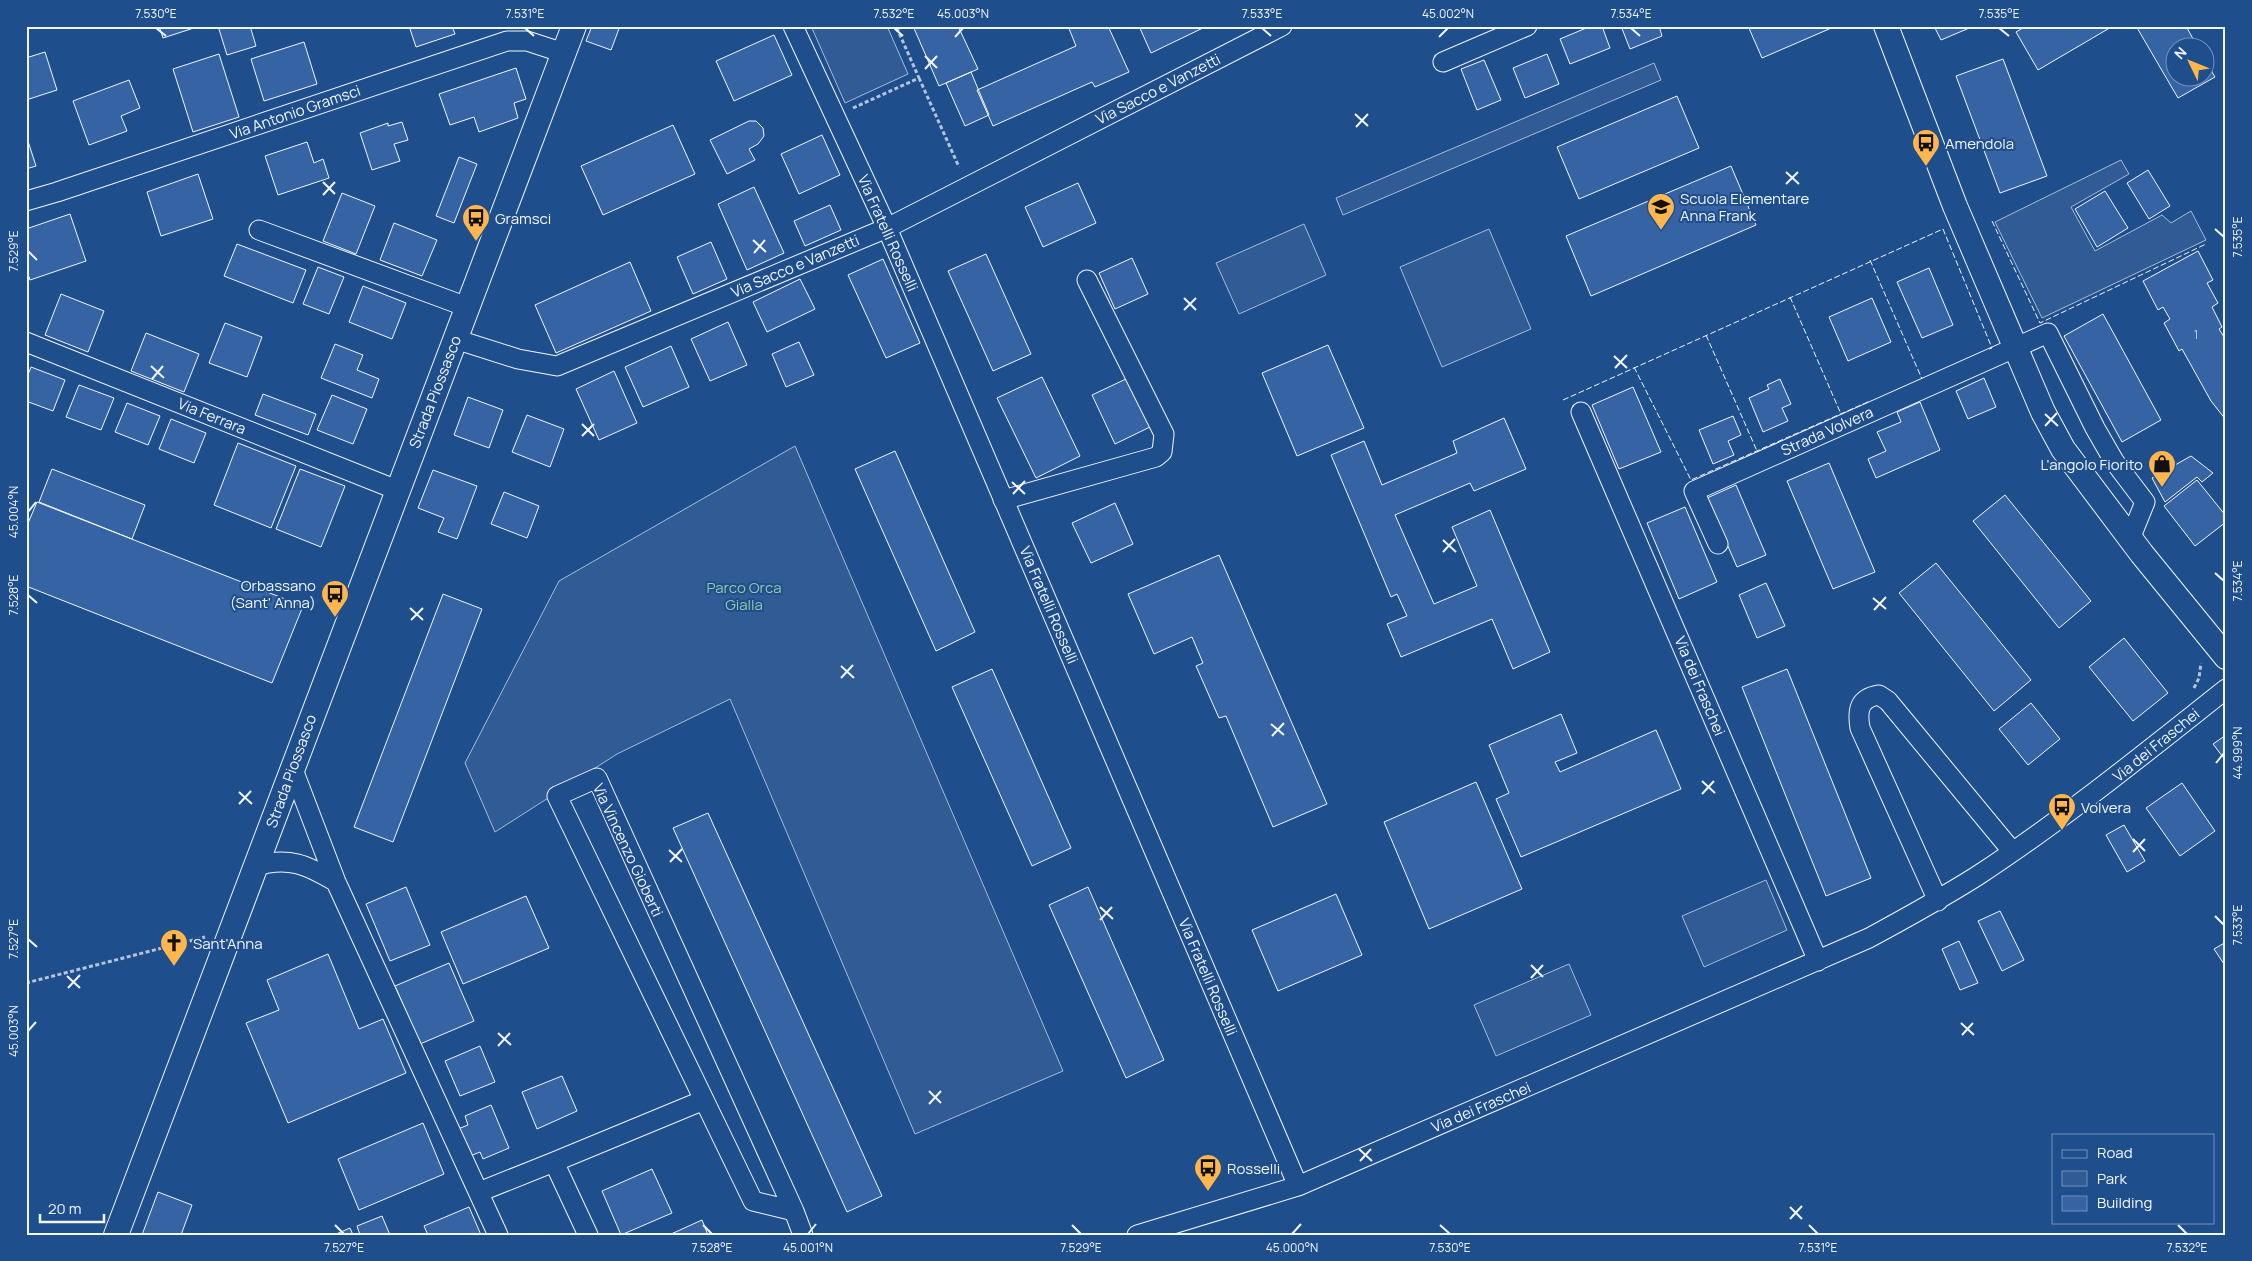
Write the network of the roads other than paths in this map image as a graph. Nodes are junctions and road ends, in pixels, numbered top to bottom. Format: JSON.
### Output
{"nodes":[{"id":1,"x":574,"y":26,"type":"edge"},
{"id":2,"x":793,"y":26,"type":"edge"},
{"id":3,"x":1282,"y":26,"type":"edge"},
{"id":4,"x":1527,"y":26,"type":"edge"},
{"id":5,"x":1886,"y":26,"type":"edge"},
{"id":6,"x":564,"y":53,"type":"junction"},
{"id":7,"x":1443,"y":62,"type":"dead end"},
{"id":8,"x":26,"y":201,"type":"edge"},
{"id":9,"x":887,"y":228,"type":"junction"},
{"id":10,"x":259,"y":230,"type":"dead end"},
{"id":11,"x":1087,"y":280,"type":"dead end"},
{"id":12,"x":467,"y":308,"type":"junction"},
{"id":13,"x":455,"y":339,"type":"junction"},
{"id":14,"x":26,"y":342,"type":"edge"},
{"id":15,"x":2014,"y":347,"type":"junction"},
{"id":16,"x":1581,"y":412,"type":"dead end"},
{"id":17,"x":397,"y":490,"type":"junction"},
{"id":18,"x":1003,"y":500,"type":"junction"},
{"id":19,"x":2130,"y":539,"type":"junction"},
{"id":20,"x":1718,"y":544,"type":"dead end"},
{"id":21,"x":2226,"y":658,"type":"edge"},
{"id":22,"x":2226,"y":689,"type":"edge"},
{"id":23,"x":292,"y":767,"type":"junction"},
{"id":24,"x":2012,"y":852,"type":"junction"},
{"id":25,"x":256,"y":866,"type":"junction"},
{"id":26,"x":336,"y":882,"type":"junction"},
{"id":27,"x":1938,"y":901,"type":"junction"},
{"id":28,"x":1818,"y":960,"type":"junction"},
{"id":29,"x":704,"y":1100,"type":"junction"},
{"id":30,"x":554,"y":1162,"type":"junction"},
{"id":31,"x":1298,"y":1186,"type":"junction"},
{"id":32,"x":479,"y":1192,"type":"junction"},
{"id":33,"x":794,"y":1211,"type":"junction"},
{"id":34,"x":116,"y":1235,"type":"edge"},
{"id":35,"x":498,"y":1235,"type":"edge"},
{"id":36,"x":588,"y":1235,"type":"edge"},
{"id":37,"x":804,"y":1235,"type":"edge"},
{"id":38,"x":1137,"y":1235,"type":"edge"}],
"edges":[{"from":1,"to":6,"type":"street","name":"Strada Piossasco"},
{"from":2,"to":9,"type":"street","name":"Via Fratelli Rosselli"},
{"from":3,"to":9,"type":"street","name":"Via Sacco e Vanzetti"},
{"from":4,"to":7,"type":"street"},
{"from":5,"to":15,"type":"street"},
{"from":6,"to":8,"type":"street","name":"Via Antonio Gramsci"},
{"from":6,"to":12,"type":"street","name":"Strada Piossasco"},
{"from":9,"to":13,"type":"street","name":"Via Sacco e Vanzetti"},
{"from":9,"to":18,"type":"street","name":"Via Fratelli Rosselli"},
{"from":10,"to":12,"type":"street"},
{"from":11,"to":18,"type":"street"},
{"from":12,"to":13,"type":"street","name":"Strada Piossasco"},
{"from":13,"to":17,"type":"street","name":"Strada Piossasco"},
{"from":14,"to":17,"type":"street","name":"Via Ferrara"},
{"from":15,"to":19,"type":"street"},
{"from":15,"to":19,"type":"street","name":"Strada Volvera"},
{"from":15,"to":20,"type":"street","name":"Strada Volvera"},
{"from":16,"to":28,"type":"street","name":"Via dei Fraschei"},
{"from":17,"to":23,"type":"street","name":"Strada Piossasco"},
{"from":18,"to":31,"type":"street","name":"Via Fratelli Rosselli"},
{"from":19,"to":21,"type":"street"},
{"from":22,"to":24,"type":"street","name":"Via dei Fraschei"},
{"from":23,"to":25,"type":"street","name":"Strada Piossasco"},
{"from":23,"to":26,"type":"street"},
{"from":24,"to":27,"type":"street","name":"Via dei Fraschei"},
{"from":24,"to":27,"type":"street"},
{"from":25,"to":26,"type":"street"},
{"from":25,"to":34,"type":"street","name":"Strada Piossasco"},
{"from":26,"to":32,"type":"street"},
{"from":27,"to":28,"type":"street","name":"Via dei Fraschei"},
{"from":28,"to":31,"type":"street","name":"Via dei Fraschei"},
{"from":29,"to":30,"type":"street"},
{"from":29,"to":33,"type":"street","name":"Via Vincenzo Gioberti"},
{"from":29,"to":33,"type":"street","name":"Via Vincenzo Gioberti"},
{"from":30,"to":32,"type":"street"},
{"from":30,"to":36,"type":"street"},
{"from":31,"to":38,"type":"street","name":"Via dei Fraschei"},
{"from":32,"to":35,"type":"street"},
{"from":33,"to":37,"type":"street","name":"Via Vincenzo Gioberti"}]}
